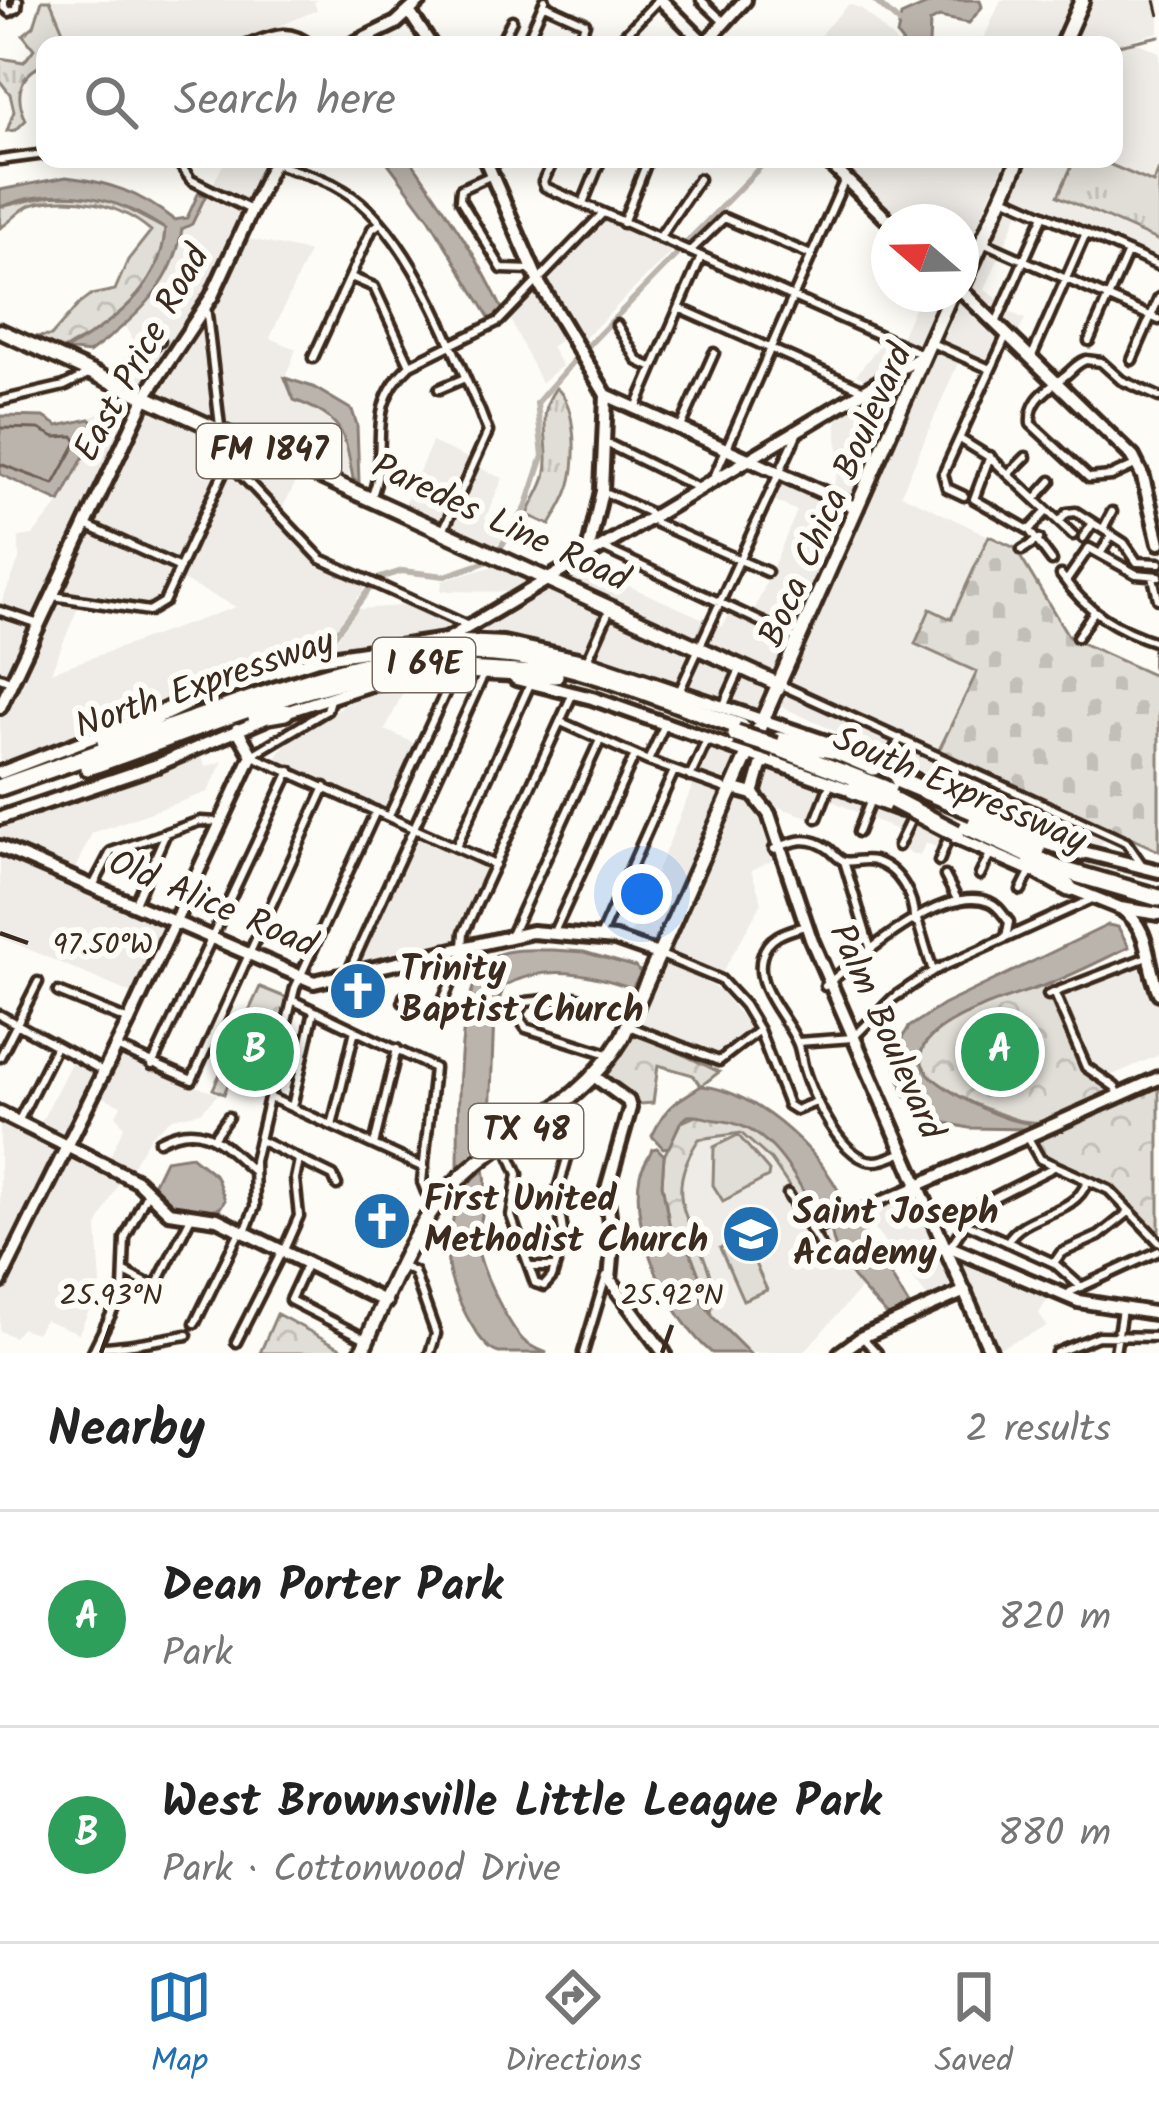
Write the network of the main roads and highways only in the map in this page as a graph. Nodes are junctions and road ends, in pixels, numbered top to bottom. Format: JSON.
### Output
{"nodes":[{"id":1,"x":1086,"y":0,"type":"edge"},
{"id":2,"x":1070,"y":36,"type":"edge"},
{"id":3,"x":1011,"y":168,"type":"edge"},
{"id":4,"x":1012,"y":168,"type":"edge"},
{"id":5,"x":979,"y":234,"type":"edge"},
{"id":6,"x":979,"y":248,"type":"edge"},
{"id":7,"x":945,"y":312,"type":"edge"},
{"id":8,"x":950,"y":312,"type":"edge"},
{"id":9,"x":0,"y":331,"type":"edge"},
{"id":10,"x":860,"y":507,"type":"junction"},
{"id":11,"x":414,"y":644,"type":"road end"},
{"id":12,"x":555,"y":675,"type":"junction"},
{"id":13,"x":392,"y":680,"type":"road end"},
{"id":14,"x":618,"y":684,"type":"junction"},
{"id":15,"x":782,"y":685,"type":"junction"},
{"id":16,"x":188,"y":701,"type":"road end"},
{"id":17,"x":285,"y":712,"type":"road end"},
{"id":18,"x":736,"y":730,"type":"junction"},
{"id":19,"x":778,"y":748,"type":"junction"},
{"id":20,"x":115,"y":758,"type":"junction"},
{"id":21,"x":869,"y":759,"type":"road end"},
{"id":22,"x":27,"y":778,"type":"junction"},
{"id":23,"x":0,"y":787,"type":"edge"},
{"id":24,"x":853,"y":790,"type":"road end"},
{"id":25,"x":0,"y":798,"type":"edge"},
{"id":26,"x":1030,"y":851,"type":"junction"},
{"id":27,"x":1081,"y":852,"type":"road end"},
{"id":28,"x":1068,"y":894,"type":"road end"},
{"id":29,"x":1156,"y":896,"type":"edge"},
{"id":30,"x":364,"y":1346,"type":"edge"}],
"edges":[{"from":1,"to":2,"type":"main road"},
{"from":3,"to":5,"type":"main road","name":"Boca Chica Boulevard","number":"TX 48"},
{"from":4,"to":6,"type":"main road","name":"Boca Chica Boulevard","number":"TX 48"},
{"from":7,"to":10,"type":"main road","name":"Boca Chica Boulevard","number":"TX 48"},
{"from":8,"to":10,"type":"main road","name":"Boca Chica Boulevard","number":"TX 48"},
{"from":9,"to":15,"type":"main road","name":"Paredes Line Road","number":"FM 1847"},
{"from":10,"to":15,"type":"main road","name":"Boca Chica Boulevard","number":"TX 48"},
{"from":10,"to":15,"type":"main road","name":"Boca Chica Boulevard","number":"TX 48"},
{"from":11,"to":14,"type":"highway"},
{"from":12,"to":13,"type":"highway"},
{"from":12,"to":18,"type":"highway","name":"North Expressway","number":"I 69E"},
{"from":12,"to":20,"type":"highway","name":"North Expressway","number":"I 69E"},
{"from":14,"to":18,"type":"highway","name":"North Expressway","number":"I 69E"},
{"from":14,"to":22,"type":"highway","name":"North Expressway","number":"I 69E"},
{"from":15,"to":30,"type":"main road","name":"Boca Chica Boulevard","number":"TX 48"},
{"from":16,"to":22,"type":"highway"},
{"from":17,"to":20,"type":"highway"},
{"from":18,"to":19,"type":"highway","name":"North Expressway","number":"I 69E","bridge":true},
{"from":19,"to":26,"type":"highway","name":"South Expressway","number":"I 69E"},
{"from":19,"to":27,"type":"highway","bridge":true},
{"from":19,"to":28,"type":"highway","bridge":true},
{"from":20,"to":25,"type":"highway","name":"North Expressway","number":"I 69E"},
{"from":21,"to":26,"type":"highway"},
{"from":22,"to":23,"type":"highway","name":"North Expressway","number":"I 69E"},
{"from":24,"to":26,"type":"highway"},
{"from":26,"to":29,"type":"highway","name":"South Expressway","number":"I 69E"}]}
